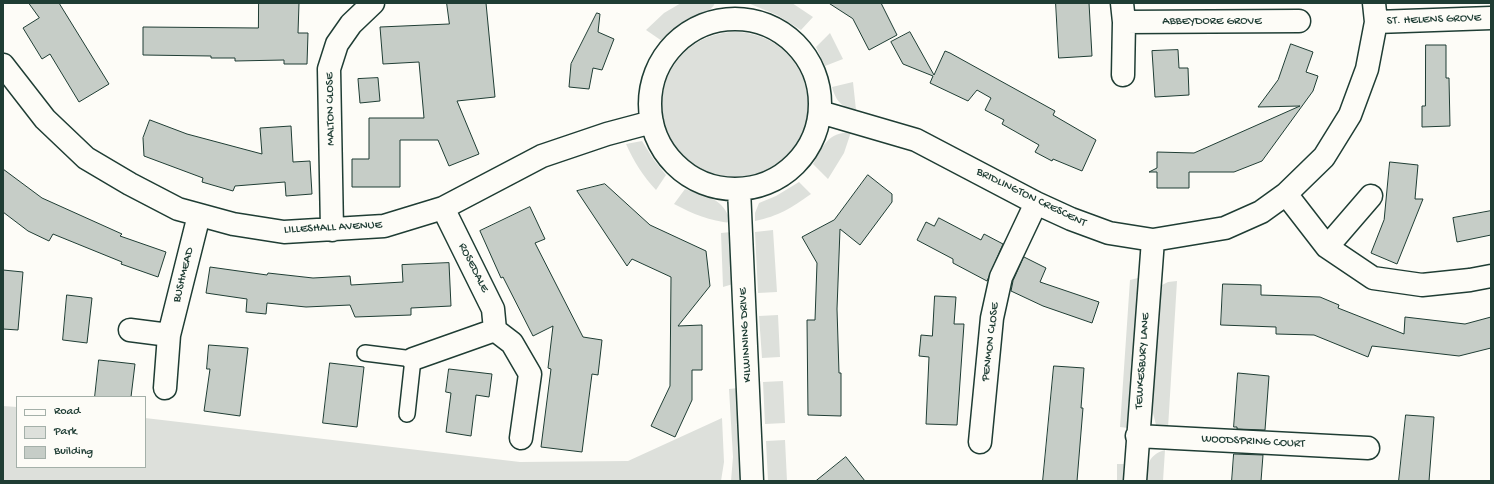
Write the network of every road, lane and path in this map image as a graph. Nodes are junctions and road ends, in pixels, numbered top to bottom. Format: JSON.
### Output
{"nodes":[{"id":1,"x":373,"y":3,"type":"edge"},
{"id":2,"x":730,"y":10,"type":"edge"},
{"id":3,"x":1375,"y":12,"type":"edge"},
{"id":4,"x":1123,"y":13,"type":"edge"},
{"id":5,"x":1491,"y":18,"type":"edge"},
{"id":6,"x":1299,"y":21,"type":"dead end"},
{"id":7,"x":3,"y":66,"type":"edge"},
{"id":8,"x":1123,"y":75,"type":"dead end"},
{"id":9,"x":820,"y":112,"type":"junction"},
{"id":10,"x":652,"y":122,"type":"junction"},
{"id":11,"x":739,"y":189,"type":"junction"},
{"id":12,"x":1286,"y":194,"type":"junction"},
{"id":13,"x":1371,"y":196,"type":"dead end"},
{"id":14,"x":1036,"y":203,"type":"junction"},
{"id":15,"x":443,"y":208,"type":"junction"},
{"id":16,"x":199,"y":215,"type":"junction"},
{"id":17,"x":332,"y":230,"type":"junction"},
{"id":18,"x":1153,"y":240,"type":"junction"},
{"id":19,"x":1327,"y":247,"type":"junction"},
{"id":20,"x":1491,"y":276,"type":"edge"},
{"id":21,"x":130,"y":330,"type":"dead end"},
{"id":22,"x":495,"y":330,"type":"junction"},
{"id":23,"x":169,"y":335,"type":"junction"},
{"id":24,"x":365,"y":353,"type":"dead end"},
{"id":25,"x":414,"y":359,"type":"junction"},
{"id":26,"x":165,"y":388,"type":"dead end"},
{"id":27,"x":407,"y":414,"type":"dead end"},
{"id":28,"x":1137,"y":436,"type":"junction"},
{"id":29,"x":521,"y":438,"type":"dead end"},
{"id":30,"x":980,"y":442,"type":"dead end"},
{"id":31,"x":1368,"y":448,"type":"dead end"},
{"id":32,"x":752,"y":481,"type":"edge"},
{"id":33,"x":1135,"y":481,"type":"edge"}],
"edges":[{"from":1,"to":17,"type":"street","name":"MALTON CLOSE"},
{"from":2,"to":9,"type":"street"},
{"from":2,"to":10,"type":"street"},
{"from":3,"to":5,"type":"street","name":"ST. HELENS GROVE"},
{"from":3,"to":12,"type":"street","name":"BRIDLINGTON CRESCENT"},
{"from":4,"to":6,"type":"street","name":"ABBEYDORE GROVE"},
{"from":4,"to":8,"type":"street","name":"ABBEYDORE GROVE"},
{"from":7,"to":16,"type":"street","name":"LILLESHALL AVENUE"},
{"from":9,"to":11,"type":"street"},
{"from":9,"to":14,"type":"street","name":"BRIDLINGTON CRESCENT"},
{"from":10,"to":11,"type":"street"},
{"from":10,"to":15,"type":"street","name":"LILLESHALL AVENUE"},
{"from":11,"to":32,"type":"street","name":"KILWINNING DRIVE"},
{"from":12,"to":18,"type":"street","name":"BRIDLINGTON CRESCENT"},
{"from":12,"to":19,"type":"street"},
{"from":13,"to":19,"type":"street"},
{"from":14,"to":18,"type":"street","name":"BRIDLINGTON CRESCENT"},
{"from":14,"to":30,"type":"street","name":"PENMON CLOSE"},
{"from":15,"to":17,"type":"street","name":"LILLESHALL AVENUE"},
{"from":15,"to":22,"type":"street","name":"ROSEDALE"},
{"from":16,"to":17,"type":"street","name":"LILLESHALL AVENUE"},
{"from":16,"to":23,"type":"street","name":"BUSHMEAD"},
{"from":18,"to":28,"type":"street","name":"TEWKESBURY LANE"},
{"from":19,"to":20,"type":"street"},
{"from":21,"to":23,"type":"street"},
{"from":22,"to":25,"type":"street"},
{"from":22,"to":29,"type":"street"},
{"from":23,"to":26,"type":"street","name":"BUSHMEAD"},
{"from":24,"to":25,"type":"lane"},
{"from":25,"to":27,"type":"lane"},
{"from":28,"to":31,"type":"street","name":"WOODSPRING COURT"},
{"from":28,"to":33,"type":"street","name":"TEWKESBURY LANE"}]}
